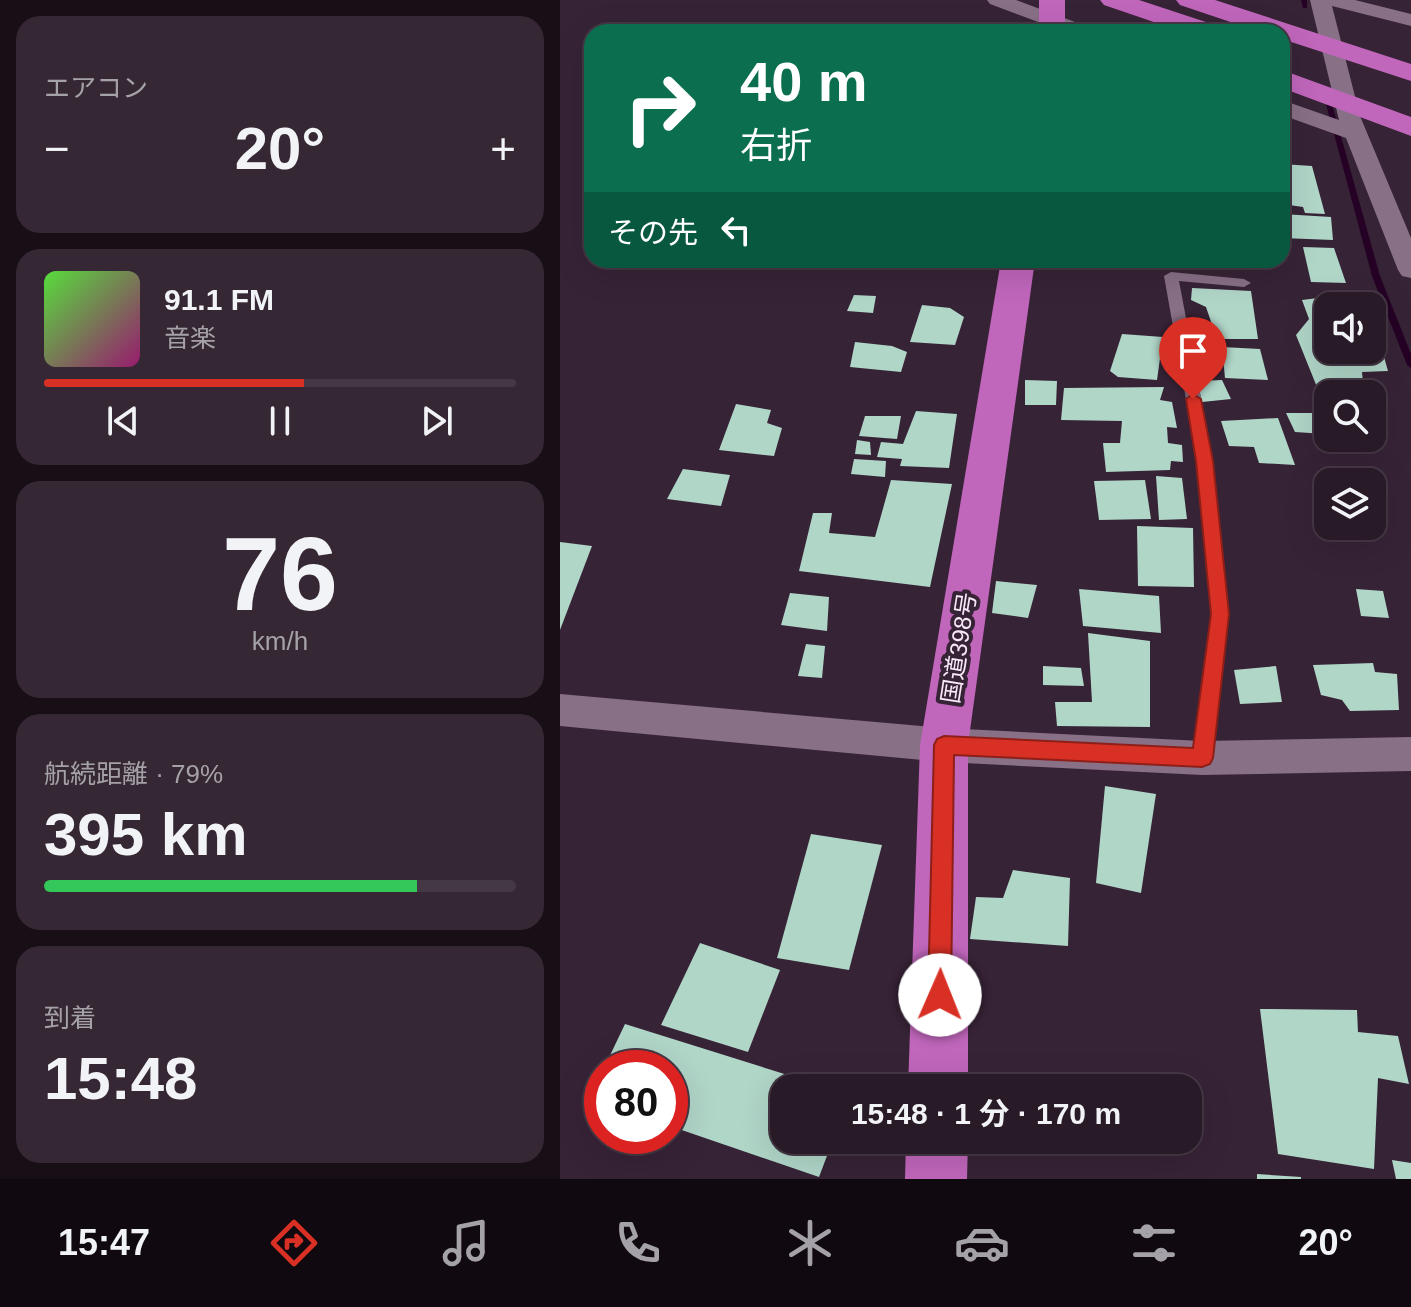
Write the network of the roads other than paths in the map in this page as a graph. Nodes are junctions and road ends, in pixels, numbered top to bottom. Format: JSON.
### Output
{"nodes":[{"id":1,"x":997,"y":0,"type":"edge"},
{"id":2,"x":1189,"y":0,"type":"edge"},
{"id":3,"x":1253,"y":0,"type":"edge"},
{"id":4,"x":1103,"y":3,"type":"edge"},
{"id":5,"x":1325,"y":4,"type":"edge"},
{"id":6,"x":1053,"y":13,"type":"edge"},
{"id":7,"x":1411,"y":20,"type":"edge"},
{"id":8,"x":1071,"y":24,"type":"edge"},
{"id":9,"x":1146,"y":24,"type":"edge"},
{"id":10,"x":1180,"y":24,"type":"edge"},
{"id":11,"x":1262,"y":24,"type":"edge"},
{"id":12,"x":1290,"y":33,"type":"edge"},
{"id":13,"x":1411,"y":47,"type":"edge"},
{"id":14,"x":1290,"y":59,"type":"edge"},
{"id":15,"x":1411,"y":73,"type":"edge"},
{"id":16,"x":1290,"y":81,"type":"edge"},
{"id":17,"x":1411,"y":100,"type":"edge"},
{"id":18,"x":1290,"y":109,"type":"edge"},
{"id":19,"x":1353,"y":125,"type":"junction"},
{"id":20,"x":1411,"y":127,"type":"edge"},
{"id":21,"x":1017,"y":268,"type":"edge"},
{"id":22,"x":1411,"y":270,"type":"edge"},
{"id":23,"x":1244,"y":283,"type":"dead end"},
{"id":24,"x":560,"y":710,"type":"edge"},
{"id":25,"x":944,"y":745,"type":"junction"},
{"id":26,"x":1411,"y":754,"type":"edge"},
{"id":27,"x":1202,"y":758,"type":"junction"},
{"id":28,"x":938,"y":1074,"type":"edge"},
{"id":29,"x":937,"y":1154,"type":"edge"},
{"id":30,"x":936,"y":1179,"type":"edge"}],
"edges":[{"from":1,"to":6,"type":"street"},
{"from":2,"to":11,"type":"highway"},
{"from":3,"to":13,"type":"highway"},
{"from":4,"to":9,"type":"highway"},
{"from":4,"to":10,"type":"highway"},
{"from":5,"to":7,"type":"street"},
{"from":5,"to":19,"type":"street"},
{"from":6,"to":8,"type":"street"},
{"from":12,"to":15,"type":"highway"},
{"from":14,"to":17,"type":"highway"},
{"from":16,"to":20,"type":"highway"},
{"from":18,"to":19,"type":"street"},
{"from":19,"to":22,"type":"street"},
{"from":21,"to":25,"type":"highway","name":"国道398号"},
{"from":23,"to":27,"type":"lane"},
{"from":24,"to":25,"type":"street"},
{"from":25,"to":27,"type":"street"},
{"from":25,"to":28,"type":"highway","name":"国道398号"},
{"from":26,"to":27,"type":"street"},
{"from":29,"to":30,"type":"highway"}]}
